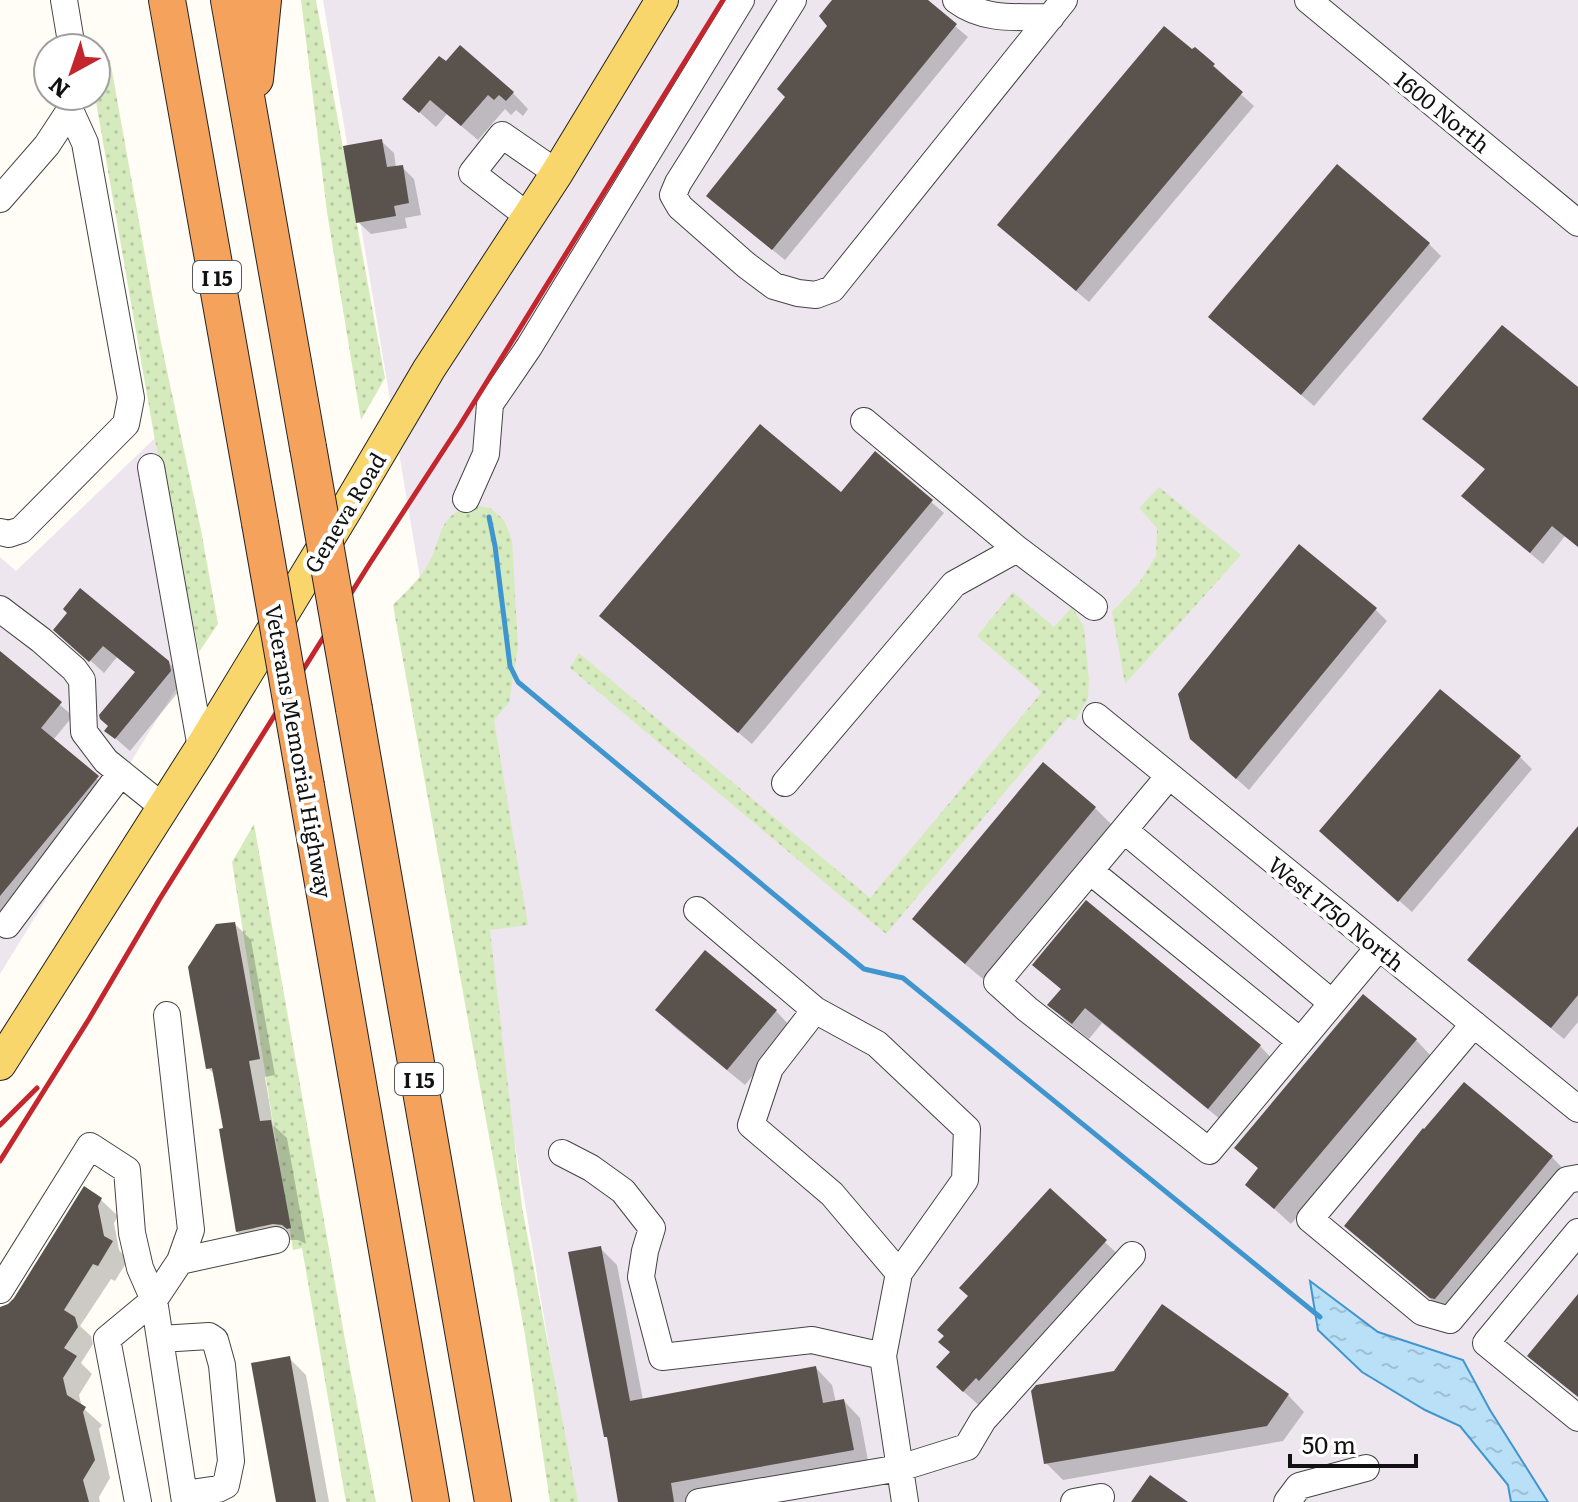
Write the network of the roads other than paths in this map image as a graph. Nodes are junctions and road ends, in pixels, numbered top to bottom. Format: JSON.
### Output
{"nodes":[{"id":1,"x":64,"y":0,"type":"edge"},
{"id":2,"x":229,"y":0,"type":"edge"},
{"id":3,"x":263,"y":0,"type":"edge"},
{"id":4,"x":662,"y":0,"type":"edge"},
{"id":5,"x":741,"y":0,"type":"edge"},
{"id":6,"x":793,"y":0,"type":"edge"},
{"id":7,"x":956,"y":0,"type":"edge"},
{"id":8,"x":1308,"y":0,"type":"edge"},
{"id":9,"x":1057,"y":8,"type":"edge"},
{"id":10,"x":167,"y":10,"type":"edge"},
{"id":11,"x":69,"y":32,"type":"edge"},
{"id":12,"x":66,"y":112,"type":"edge"},
{"id":13,"x":74,"y":112,"type":"edge"},
{"id":14,"x":251,"y":124,"type":"junction"},
{"id":15,"x":557,"y":173,"type":"junction"},
{"id":16,"x":0,"y":199,"type":"edge"},
{"id":17,"x":529,"y":217,"type":"junction"},
{"id":18,"x":1578,"y":223,"type":"edge"},
{"id":19,"x":864,"y":421,"type":"dead end"},
{"id":20,"x":151,"y":467,"type":"dead end"},
{"id":21,"x":466,"y":499,"type":"dead end"},
{"id":22,"x":0,"y":532,"type":"edge"},
{"id":23,"x":1017,"y":549,"type":"junction"},
{"id":24,"x":1094,"y":607,"type":"dead end"},
{"id":25,"x":0,"y":609,"type":"edge"},
{"id":26,"x":1096,"y":716,"type":"dead end"},
{"id":27,"x":201,"y":748,"type":"junction"},
{"id":28,"x":121,"y":773,"type":"junction"},
{"id":29,"x":1169,"y":776,"type":"junction"},
{"id":30,"x":785,"y":783,"type":"dead end"},
{"id":31,"x":163,"y":807,"type":"junction"},
{"id":32,"x":1124,"y":830,"type":"junction"},
{"id":33,"x":1090,"y":871,"type":"junction"},
{"id":34,"x":697,"y":910,"type":"dead end"},
{"id":35,"x":7,"y":925,"type":"dead end"},
{"id":36,"x":1379,"y":947,"type":"junction"},
{"id":37,"x":1332,"y":1003,"type":"junction"},
{"id":38,"x":815,"y":1010,"type":"junction"},
{"id":39,"x":167,"y":1015,"type":"dead end"},
{"id":40,"x":1474,"y":1024,"type":"junction"},
{"id":41,"x":1300,"y":1041,"type":"junction"},
{"id":42,"x":0,"y":1064,"type":"edge"},
{"id":43,"x":1578,"y":1109,"type":"edge"},
{"id":44,"x":562,"y":1153,"type":"dead end"},
{"id":45,"x":1578,"y":1178,"type":"edge"},
{"id":46,"x":1578,"y":1232,"type":"edge"},
{"id":47,"x":276,"y":1240,"type":"dead end"},
{"id":48,"x":1132,"y":1255,"type":"dead end"},
{"id":49,"x":180,"y":1261,"type":"junction"},
{"id":50,"x":899,"y":1273,"type":"junction"},
{"id":51,"x":0,"y":1290,"type":"edge"},
{"id":52,"x":154,"y":1300,"type":"junction"},
{"id":53,"x":160,"y":1339,"type":"junction"},
{"id":54,"x":883,"y":1356,"type":"junction"},
{"id":55,"x":1578,"y":1418,"type":"edge"},
{"id":56,"x":900,"y":1468,"type":"junction"},
{"id":57,"x":1366,"y":1468,"type":"dead end"},
{"id":58,"x":184,"y":1498,"type":"edge"},
{"id":59,"x":138,"y":1502,"type":"edge"},
{"id":60,"x":431,"y":1502,"type":"edge"},
{"id":61,"x":493,"y":1502,"type":"edge"},
{"id":62,"x":699,"y":1502,"type":"edge"},
{"id":63,"x":905,"y":1502,"type":"edge"},
{"id":64,"x":1074,"y":1502,"type":"edge"},
{"id":65,"x":1098,"y":1502,"type":"edge"},
{"id":66,"x":1287,"y":1502,"type":"edge"}],
"edges":[{"from":1,"to":11,"type":"street"},
{"from":2,"to":14,"type":"highway","number":"I 15"},
{"from":3,"to":14,"type":"highway"},
{"from":4,"to":15,"type":"main road","name":"Geneva Road"},
{"from":5,"to":21,"type":"street"},
{"from":6,"to":9,"type":"street"},
{"from":7,"to":9,"type":"street"},
{"from":8,"to":18,"type":"street","name":"1600 North"},
{"from":10,"to":60,"type":"highway","name":"Veterans Memorial Highway","number":"I 15","bridge":true},
{"from":12,"to":16,"type":"street"},
{"from":13,"to":22,"type":"street"},
{"from":14,"to":61,"type":"highway","number":"I 15","bridge":true},
{"from":15,"to":17,"type":"main road","name":"Geneva Road"},
{"from":15,"to":17,"type":"street"},
{"from":17,"to":27,"type":"main road","name":"Geneva Road"},
{"from":19,"to":23,"type":"street"},
{"from":20,"to":27,"type":"street"},
{"from":23,"to":24,"type":"street"},
{"from":23,"to":30,"type":"street"},
{"from":25,"to":28,"type":"street"},
{"from":26,"to":29,"type":"street","name":"West 1750 North"},
{"from":27,"to":31,"type":"main road","name":"Geneva Road"},
{"from":28,"to":31,"type":"street"},
{"from":28,"to":35,"type":"street"},
{"from":29,"to":32,"type":"street"},
{"from":29,"to":36,"type":"street","name":"West 1750 North"},
{"from":31,"to":42,"type":"main road","name":"Geneva Road"},
{"from":32,"to":33,"type":"street"},
{"from":32,"to":37,"type":"street"},
{"from":33,"to":41,"type":"street"},
{"from":33,"to":41,"type":"street"},
{"from":34,"to":38,"type":"street"},
{"from":36,"to":37,"type":"street"},
{"from":36,"to":40,"type":"street","name":"West 1750 North"},
{"from":37,"to":41,"type":"street"},
{"from":38,"to":50,"type":"street"},
{"from":38,"to":50,"type":"street"},
{"from":39,"to":49,"type":"street"},
{"from":40,"to":43,"type":"street","name":"West 1750 North"},
{"from":40,"to":45,"type":"street"},
{"from":44,"to":54,"type":"street"},
{"from":46,"to":55,"type":"street"},
{"from":47,"to":49,"type":"street"},
{"from":48,"to":56,"type":"street"},
{"from":49,"to":52,"type":"street"},
{"from":50,"to":54,"type":"street"},
{"from":51,"to":52,"type":"street"},
{"from":52,"to":53,"type":"street"},
{"from":52,"to":59,"type":"street"},
{"from":53,"to":58,"type":"street"},
{"from":53,"to":58,"type":"street"},
{"from":54,"to":56,"type":"street"},
{"from":56,"to":62,"type":"street"},
{"from":56,"to":63,"type":"street"},
{"from":57,"to":66,"type":"street"},
{"from":64,"to":65,"type":"street"}]}
